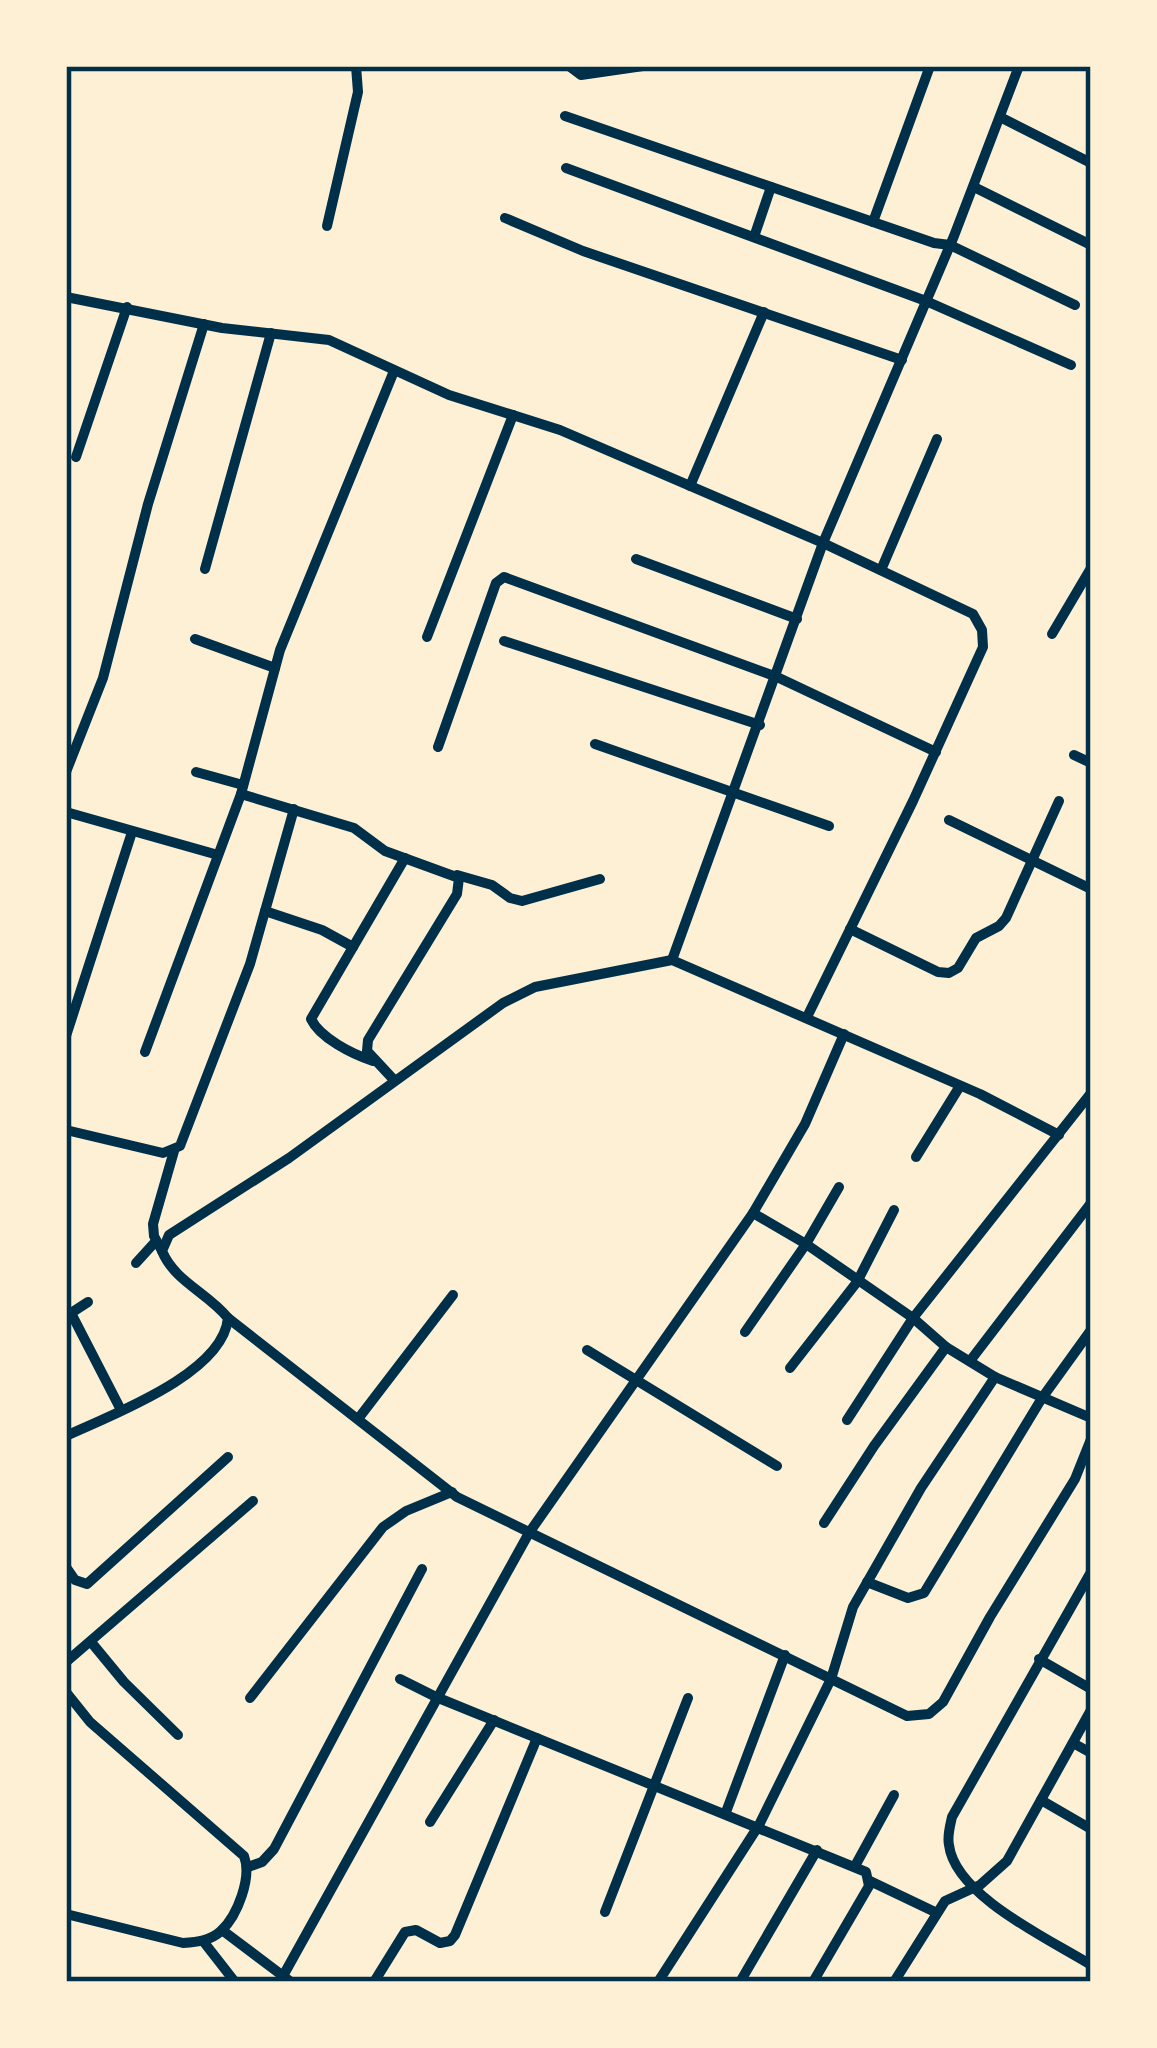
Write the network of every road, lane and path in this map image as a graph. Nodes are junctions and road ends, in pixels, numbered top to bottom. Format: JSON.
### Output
{"nodes":[{"id":1,"x":356,"y":66,"type":"edge"},
{"id":2,"x":569,"y":66,"type":"edge"},
{"id":3,"x":643,"y":66,"type":"edge"},
{"id":4,"x":931,"y":66,"type":"edge"},
{"id":5,"x":1019,"y":66,"type":"edge"},
{"id":6,"x":565,"y":116,"type":"dead end"},
{"id":7,"x":1001,"y":118,"type":"junction"},
{"id":8,"x":1091,"y":163,"type":"edge"},
{"id":9,"x":566,"y":168,"type":"dead end"},
{"id":10,"x":771,"y":187,"type":"junction"},
{"id":11,"x":974,"y":187,"type":"junction"},
{"id":12,"x":505,"y":218,"type":"dead end"},
{"id":13,"x":873,"y":222,"type":"junction"},
{"id":14,"x":327,"y":226,"type":"dead end"},
{"id":15,"x":754,"y":237,"type":"junction"},
{"id":16,"x":950,"y":245,"type":"junction"},
{"id":17,"x":1091,"y":245,"type":"edge"},
{"id":18,"x":66,"y":297,"type":"edge"},
{"id":19,"x":926,"y":301,"type":"junction"},
{"id":20,"x":1075,"y":304,"type":"dead end"},
{"id":21,"x":127,"y":307,"type":"junction"},
{"id":22,"x":764,"y":313,"type":"junction"},
{"id":23,"x":204,"y":324,"type":"junction"},
{"id":24,"x":271,"y":333,"type":"junction"},
{"id":25,"x":902,"y":359,"type":"junction"},
{"id":26,"x":1071,"y":365,"type":"dead end"},
{"id":27,"x":394,"y":371,"type":"junction"},
{"id":28,"x":513,"y":415,"type":"junction"},
{"id":29,"x":937,"y":440,"type":"dead end"},
{"id":30,"x":76,"y":457,"type":"dead end"},
{"id":31,"x":690,"y":486,"type":"junction"},
{"id":32,"x":824,"y":543,"type":"junction"},
{"id":33,"x":636,"y":559,"type":"dead end"},
{"id":34,"x":1091,"y":568,"type":"edge"},
{"id":35,"x":205,"y":569,"type":"dead end"},
{"id":36,"x":880,"y":570,"type":"junction"},
{"id":37,"x":797,"y":619,"type":"junction"},
{"id":38,"x":1052,"y":634,"type":"dead end"},
{"id":39,"x":427,"y":637,"type":"dead end"},
{"id":40,"x":195,"y":639,"type":"dead end"},
{"id":41,"x":504,"y":641,"type":"dead end"},
{"id":42,"x":275,"y":668,"type":"junction"},
{"id":43,"x":777,"y":676,"type":"junction"},
{"id":44,"x":760,"y":725,"type":"junction"},
{"id":45,"x":595,"y":744,"type":"dead end"},
{"id":46,"x":438,"y":748,"type":"dead end"},
{"id":47,"x":936,"y":752,"type":"junction"},
{"id":48,"x":1074,"y":755,"type":"dead end"},
{"id":49,"x":1091,"y":763,"type":"edge"},
{"id":50,"x":66,"y":772,"type":"edge"},
{"id":51,"x":196,"y":772,"type":"dead end"},
{"id":52,"x":242,"y":789,"type":"junction"},
{"id":53,"x":734,"y":790,"type":"junction"},
{"id":54,"x":1059,"y":801,"type":"dead end"},
{"id":55,"x":294,"y":808,"type":"junction"},
{"id":56,"x":66,"y":813,"type":"edge"},
{"id":57,"x":949,"y":820,"type":"dead end"},
{"id":58,"x":829,"y":826,"type":"dead end"},
{"id":59,"x":133,"y":832,"type":"junction"},
{"id":60,"x":218,"y":855,"type":"junction"},
{"id":61,"x":405,"y":858,"type":"junction"},
{"id":62,"x":1033,"y":861,"type":"junction"},
{"id":63,"x":453,"y":874,"type":"junction"},
{"id":64,"x":600,"y":879,"type":"dead end"},
{"id":65,"x":1091,"y":889,"type":"edge"},
{"id":66,"x":265,"y":911,"type":"junction"},
{"id":67,"x":850,"y":929,"type":"junction"},
{"id":68,"x":353,"y":947,"type":"junction"},
{"id":69,"x":672,"y":960,"type":"junction"},
{"id":70,"x":807,"y":1017,"type":"junction"},
{"id":71,"x":844,"y":1034,"type":"junction"},
{"id":72,"x":66,"y":1036,"type":"edge"},
{"id":73,"x":145,"y":1052,"type":"dead end"},
{"id":74,"x":373,"y":1061,"type":"junction"},
{"id":75,"x":394,"y":1080,"type":"junction"},
{"id":76,"x":960,"y":1085,"type":"junction"},
{"id":77,"x":1091,"y":1093,"type":"edge"},
{"id":78,"x":1087,"y":1110,"type":"edge"},
{"id":79,"x":66,"y":1130,"type":"edge"},
{"id":80,"x":1059,"y":1135,"type":"junction"},
{"id":81,"x":174,"y":1151,"type":"junction"},
{"id":82,"x":916,"y":1157,"type":"dead end"},
{"id":83,"x":839,"y":1187,"type":"dead end"},
{"id":84,"x":1091,"y":1203,"type":"edge"},
{"id":85,"x":894,"y":1210,"type":"dead end"},
{"id":86,"x":753,"y":1213,"type":"junction"},
{"id":87,"x":806,"y":1244,"type":"junction"},
{"id":88,"x":159,"y":1246,"type":"junction"},
{"id":89,"x":136,"y":1263,"type":"dead end"},
{"id":90,"x":857,"y":1282,"type":"junction"},
{"id":91,"x":452,"y":1295,"type":"dead end"},
{"id":92,"x":88,"y":1303,"type":"dead end"},
{"id":93,"x":69,"y":1312,"type":"edge"},
{"id":94,"x":228,"y":1318,"type":"junction"},
{"id":95,"x":913,"y":1318,"type":"junction"},
{"id":96,"x":1091,"y":1330,"type":"edge"},
{"id":97,"x":745,"y":1332,"type":"dead end"},
{"id":98,"x":946,"y":1347,"type":"junction"},
{"id":99,"x":587,"y":1350,"type":"dead end"},
{"id":100,"x":970,"y":1360,"type":"junction"},
{"id":101,"x":790,"y":1368,"type":"dead end"},
{"id":102,"x":994,"y":1377,"type":"junction"},
{"id":103,"x":638,"y":1380,"type":"junction"},
{"id":104,"x":1042,"y":1398,"type":"junction"},
{"id":105,"x":121,"y":1410,"type":"junction"},
{"id":106,"x":1091,"y":1418,"type":"edge"},
{"id":107,"x":358,"y":1419,"type":"junction"},
{"id":108,"x":847,"y":1420,"type":"dead end"},
{"id":109,"x":66,"y":1436,"type":"edge"},
{"id":110,"x":1091,"y":1439,"type":"edge"},
{"id":111,"x":228,"y":1457,"type":"dead end"},
{"id":112,"x":777,"y":1466,"type":"dead end"},
{"id":113,"x":1079,"y":1471,"type":"junction"},
{"id":114,"x":1091,"y":1478,"type":"edge"},
{"id":115,"x":452,"y":1492,"type":"junction"},
{"id":116,"x":254,"y":1502,"type":"dead end"},
{"id":117,"x":824,"y":1523,"type":"dead end"},
{"id":118,"x":530,"y":1533,"type":"junction"},
{"id":119,"x":66,"y":1567,"type":"edge"},
{"id":120,"x":422,"y":1568,"type":"dead end"},
{"id":121,"x":1091,"y":1572,"type":"edge"},
{"id":122,"x":867,"y":1582,"type":"junction"},
{"id":123,"x":92,"y":1642,"type":"junction"},
{"id":124,"x":785,"y":1655,"type":"junction"},
{"id":125,"x":1039,"y":1659,"type":"junction"},
{"id":126,"x":66,"y":1662,"type":"edge"},
{"id":127,"x":831,"y":1678,"type":"junction"},
{"id":128,"x":400,"y":1679,"type":"dead end"},
{"id":129,"x":1091,"y":1689,"type":"edge"},
{"id":130,"x":66,"y":1692,"type":"edge"},
{"id":131,"x":436,"y":1697,"type":"junction"},
{"id":132,"x":250,"y":1698,"type":"dead end"},
{"id":133,"x":688,"y":1698,"type":"dead end"},
{"id":134,"x":1091,"y":1710,"type":"edge"},
{"id":135,"x":494,"y":1720,"type":"junction"},
{"id":136,"x":178,"y":1735,"type":"dead end"},
{"id":137,"x":537,"y":1738,"type":"junction"},
{"id":138,"x":1073,"y":1743,"type":"junction"},
{"id":139,"x":1091,"y":1753,"type":"edge"},
{"id":140,"x":657,"y":1786,"type":"junction"},
{"id":141,"x":894,"y":1796,"type":"dead end"},
{"id":142,"x":1041,"y":1800,"type":"junction"},
{"id":143,"x":726,"y":1813,"type":"junction"},
{"id":144,"x":430,"y":1822,"type":"dead end"},
{"id":145,"x":759,"y":1825,"type":"junction"},
{"id":146,"x":1091,"y":1829,"type":"edge"},
{"id":147,"x":817,"y":1850,"type":"junction"},
{"id":148,"x":855,"y":1866,"type":"junction"},
{"id":149,"x":248,"y":1867,"type":"junction"},
{"id":150,"x":870,"y":1881,"type":"junction"},
{"id":151,"x":971,"y":1888,"type":"junction"},
{"id":152,"x":605,"y":1912,"type":"dead end"},
{"id":153,"x":934,"y":1912,"type":"junction"},
{"id":154,"x":66,"y":1914,"type":"edge"},
{"id":155,"x":222,"y":1930,"type":"junction"},
{"id":156,"x":202,"y":1941,"type":"junction"},
{"id":157,"x":1091,"y":1965,"type":"edge"},
{"id":158,"x":287,"y":1979,"type":"edge"},
{"id":159,"x":236,"y":1982,"type":"edge"},
{"id":160,"x":374,"y":1982,"type":"edge"},
{"id":161,"x":658,"y":1982,"type":"edge"},
{"id":162,"x":740,"y":1982,"type":"edge"},
{"id":163,"x":813,"y":1982,"type":"edge"},
{"id":164,"x":894,"y":1982,"type":"edge"}],
"edges":[{"from":1,"to":14,"type":"street"},
{"from":2,"to":3,"type":"street"},
{"from":4,"to":13,"type":"street"},
{"from":5,"to":7,"type":"street"},
{"from":6,"to":10,"type":"street"},
{"from":7,"to":8,"type":"street"},
{"from":7,"to":11,"type":"street"},
{"from":9,"to":15,"type":"street"},
{"from":10,"to":13,"type":"street"},
{"from":10,"to":15,"type":"street"},
{"from":11,"to":16,"type":"street"},
{"from":11,"to":17,"type":"street"},
{"from":12,"to":22,"type":"street"},
{"from":13,"to":16,"type":"street"},
{"from":15,"to":19,"type":"street"},
{"from":16,"to":19,"type":"street"},
{"from":16,"to":20,"type":"street"},
{"from":18,"to":21,"type":"street"},
{"from":19,"to":25,"type":"street"},
{"from":19,"to":26,"type":"street"},
{"from":21,"to":23,"type":"street"},
{"from":21,"to":30,"type":"street"},
{"from":22,"to":25,"type":"street"},
{"from":22,"to":31,"type":"street"},
{"from":23,"to":24,"type":"street"},
{"from":23,"to":50,"type":"street"},
{"from":24,"to":27,"type":"street"},
{"from":24,"to":35,"type":"street"},
{"from":25,"to":32,"type":"street"},
{"from":27,"to":28,"type":"street"},
{"from":27,"to":42,"type":"street"},
{"from":28,"to":31,"type":"street"},
{"from":28,"to":39,"type":"street"},
{"from":29,"to":36,"type":"street"},
{"from":31,"to":32,"type":"street"},
{"from":32,"to":36,"type":"street"},
{"from":32,"to":37,"type":"street"},
{"from":33,"to":37,"type":"street"},
{"from":34,"to":38,"type":"street"},
{"from":36,"to":47,"type":"street"},
{"from":37,"to":43,"type":"street"},
{"from":40,"to":42,"type":"street"},
{"from":41,"to":44,"type":"street"},
{"from":42,"to":52,"type":"street"},
{"from":43,"to":44,"type":"street"},
{"from":43,"to":46,"type":"street"},
{"from":43,"to":47,"type":"street"},
{"from":44,"to":53,"type":"street"},
{"from":45,"to":53,"type":"street"},
{"from":47,"to":67,"type":"street"},
{"from":48,"to":49,"type":"street"},
{"from":51,"to":52,"type":"street"},
{"from":52,"to":55,"type":"street"},
{"from":52,"to":60,"type":"street"},
{"from":53,"to":58,"type":"street"},
{"from":53,"to":69,"type":"street"},
{"from":54,"to":62,"type":"street"},
{"from":55,"to":61,"type":"street"},
{"from":55,"to":66,"type":"street"},
{"from":56,"to":59,"type":"street"},
{"from":57,"to":62,"type":"street"},
{"from":59,"to":60,"type":"street"},
{"from":59,"to":72,"type":"street"},
{"from":60,"to":73,"type":"street"},
{"from":61,"to":63,"type":"street"},
{"from":61,"to":68,"type":"street"},
{"from":62,"to":65,"type":"street"},
{"from":62,"to":67,"type":"street"},
{"from":63,"to":64,"type":"street"},
{"from":63,"to":74,"type":"street"},
{"from":66,"to":68,"type":"street"},
{"from":66,"to":81,"type":"street"},
{"from":67,"to":70,"type":"street"},
{"from":68,"to":74,"type":"street"},
{"from":69,"to":70,"type":"street"},
{"from":69,"to":75,"type":"street"},
{"from":70,"to":71,"type":"street"},
{"from":71,"to":76,"type":"street"},
{"from":71,"to":86,"type":"street"},
{"from":74,"to":75,"type":"street"},
{"from":75,"to":88,"type":"street"},
{"from":76,"to":80,"type":"street"},
{"from":76,"to":82,"type":"street"},
{"from":77,"to":78,"type":"street"},
{"from":78,"to":80,"type":"street"},
{"from":79,"to":81,"type":"street"},
{"from":80,"to":95,"type":"street"},
{"from":81,"to":88,"type":"street"},
{"from":83,"to":87,"type":"street"},
{"from":84,"to":100,"type":"street"},
{"from":85,"to":90,"type":"street"},
{"from":86,"to":87,"type":"street"},
{"from":86,"to":103,"type":"street"},
{"from":87,"to":90,"type":"street"},
{"from":87,"to":97,"type":"street"},
{"from":88,"to":89,"type":"street"},
{"from":88,"to":94,"type":"street"},
{"from":90,"to":95,"type":"street"},
{"from":90,"to":101,"type":"street"},
{"from":91,"to":107,"type":"street"},
{"from":92,"to":93,"type":"street"},
{"from":93,"to":105,"type":"street"},
{"from":94,"to":105,"type":"street"},
{"from":94,"to":107,"type":"street"},
{"from":95,"to":98,"type":"street"},
{"from":95,"to":108,"type":"street"},
{"from":96,"to":104,"type":"street"},
{"from":98,"to":100,"type":"street"},
{"from":98,"to":117,"type":"street"},
{"from":99,"to":103,"type":"street"},
{"from":100,"to":102,"type":"street"},
{"from":102,"to":104,"type":"street"},
{"from":102,"to":122,"type":"street"},
{"from":103,"to":112,"type":"street"},
{"from":103,"to":118,"type":"street"},
{"from":104,"to":106,"type":"street"},
{"from":104,"to":122,"type":"street"},
{"from":105,"to":109,"type":"street"},
{"from":107,"to":115,"type":"street"},
{"from":110,"to":113,"type":"street"},
{"from":111,"to":119,"type":"street"},
{"from":113,"to":114,"type":"street"},
{"from":113,"to":127,"type":"street"},
{"from":115,"to":118,"type":"street"},
{"from":115,"to":132,"type":"street"},
{"from":116,"to":123,"type":"street"},
{"from":118,"to":124,"type":"street"},
{"from":118,"to":131,"type":"street"},
{"from":120,"to":149,"type":"street"},
{"from":121,"to":125,"type":"street"},
{"from":122,"to":127,"type":"street"},
{"from":123,"to":126,"type":"street"},
{"from":123,"to":136,"type":"street"},
{"from":124,"to":127,"type":"street"},
{"from":124,"to":143,"type":"street"},
{"from":125,"to":129,"type":"street"},
{"from":125,"to":151,"type":"street"},
{"from":127,"to":145,"type":"street"},
{"from":128,"to":131,"type":"street"},
{"from":130,"to":149,"type":"street"},
{"from":131,"to":135,"type":"street"},
{"from":131,"to":158,"type":"street"},
{"from":133,"to":140,"type":"street"},
{"from":134,"to":138,"type":"street"},
{"from":135,"to":137,"type":"street"},
{"from":135,"to":144,"type":"street"},
{"from":137,"to":140,"type":"street"},
{"from":137,"to":160,"type":"street"},
{"from":138,"to":139,"type":"street"},
{"from":138,"to":142,"type":"street"},
{"from":140,"to":143,"type":"street"},
{"from":140,"to":152,"type":"street"},
{"from":141,"to":148,"type":"street"},
{"from":142,"to":146,"type":"street"},
{"from":142,"to":151,"type":"street"},
{"from":143,"to":145,"type":"street"},
{"from":145,"to":147,"type":"street"},
{"from":145,"to":161,"type":"street"},
{"from":147,"to":148,"type":"street"},
{"from":147,"to":162,"type":"street"},
{"from":148,"to":150,"type":"street"},
{"from":149,"to":155,"type":"street"},
{"from":150,"to":153,"type":"street"},
{"from":150,"to":163,"type":"street"},
{"from":151,"to":153,"type":"street"},
{"from":151,"to":157,"type":"street"},
{"from":153,"to":164,"type":"street"},
{"from":154,"to":156,"type":"street"},
{"from":155,"to":156,"type":"street"},
{"from":155,"to":158,"type":"street"},
{"from":156,"to":159,"type":"street"}]}
